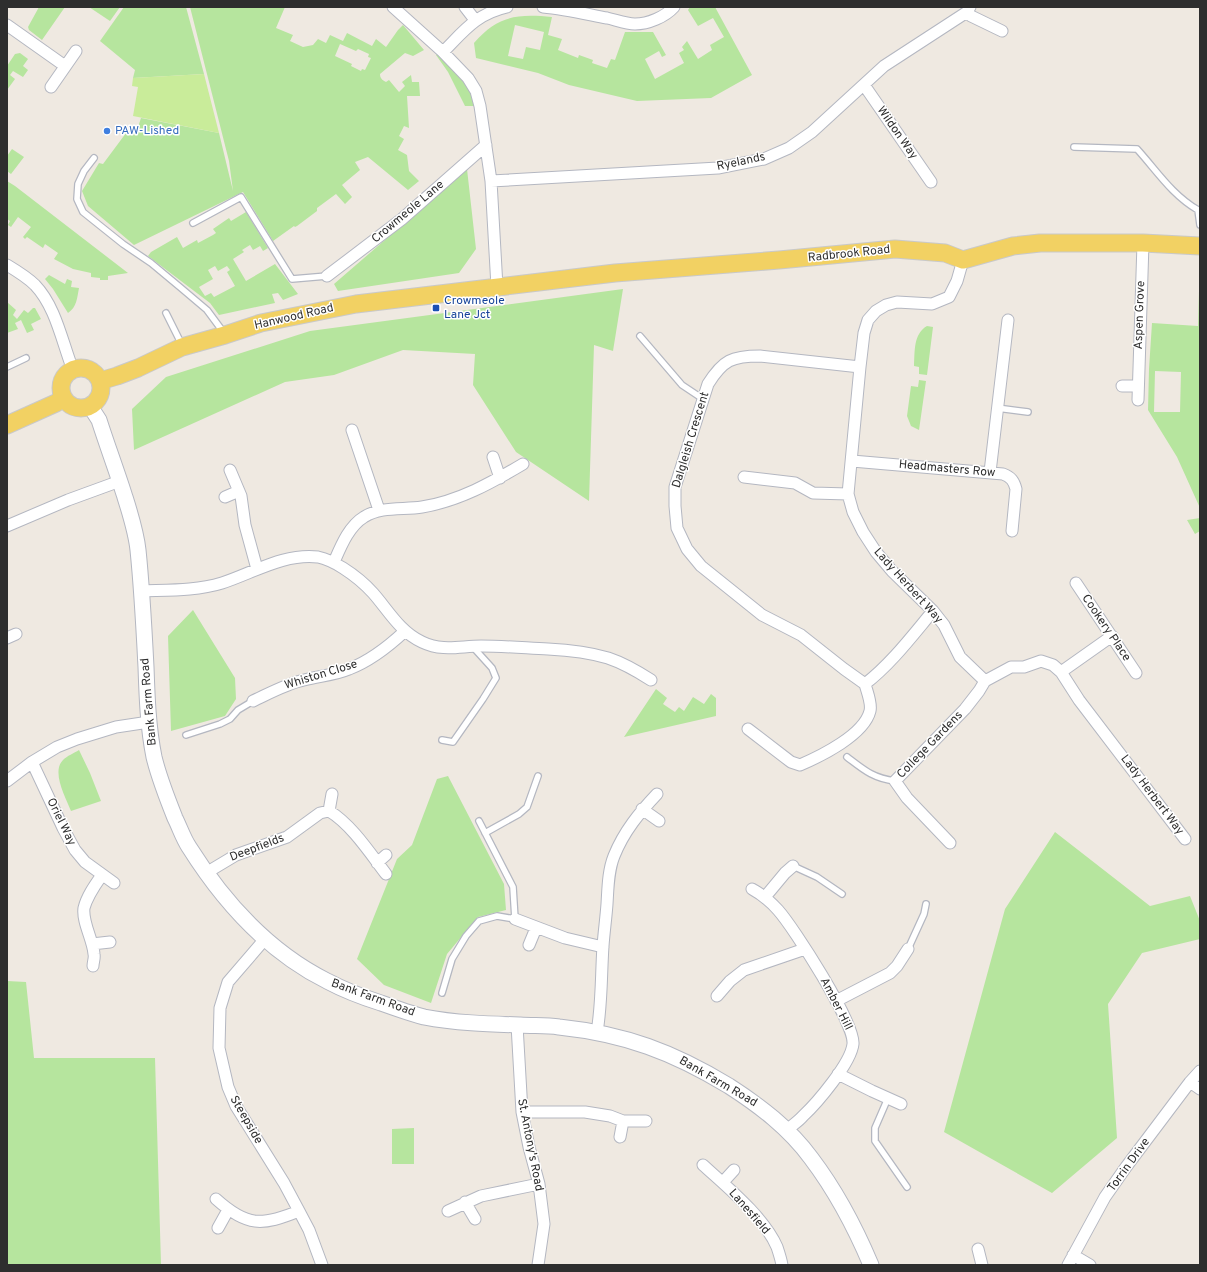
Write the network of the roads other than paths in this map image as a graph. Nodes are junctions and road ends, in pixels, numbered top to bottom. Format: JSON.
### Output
{"nodes":[{"id":1,"x":393,"y":7,"type":"edge"},
{"id":2,"x":465,"y":7,"type":"edge"},
{"id":3,"x":507,"y":7,"type":"edge"},
{"id":4,"x":543,"y":7,"type":"edge"},
{"id":5,"x":674,"y":7,"type":"edge"},
{"id":6,"x":968,"y":10,"type":"edge"},
{"id":7,"x":475,"y":20,"type":"junction"},
{"id":8,"x":7,"y":25,"type":"edge"},
{"id":9,"x":1002,"y":31,"type":"dead end"},
{"id":10,"x":76,"y":51,"type":"dead end"},
{"id":11,"x":443,"y":52,"type":"junction"},
{"id":12,"x":65,"y":66,"type":"junction"},
{"id":13,"x":864,"y":85,"type":"junction"},
{"id":14,"x":51,"y":87,"type":"dead end"},
{"id":15,"x":486,"y":145,"type":"junction"},
{"id":16,"x":1074,"y":147,"type":"dead end"},
{"id":17,"x":94,"y":158,"type":"dead end"},
{"id":18,"x":491,"y":181,"type":"junction"},
{"id":19,"x":931,"y":182,"type":"dead end"},
{"id":20,"x":193,"y":223,"type":"dead end"},
{"id":21,"x":1200,"y":225,"type":"edge"},
{"id":22,"x":1143,"y":243,"type":"junction"},
{"id":23,"x":1200,"y":246,"type":"edge"},
{"id":24,"x":963,"y":260,"type":"junction"},
{"id":25,"x":7,"y":265,"type":"edge"},
{"id":26,"x":327,"y":276,"type":"joint"},
{"id":27,"x":497,"y":287,"type":"junction"},
{"id":28,"x":166,"y":313,"type":"dead end"},
{"id":29,"x":1008,"y":320,"type":"dead end"},
{"id":30,"x":225,"y":335,"type":"junction"},
{"id":31,"x":640,"y":336,"type":"dead end"},
{"id":32,"x":182,"y":347,"type":"junction"},
{"id":33,"x":26,"y":358,"type":"dead end"},
{"id":34,"x":860,"y":367,"type":"junction"},
{"id":35,"x":7,"y":368,"type":"edge"},
{"id":36,"x":73,"y":370,"type":"junction"},
{"id":37,"x":100,"y":381,"type":"junction"},
{"id":38,"x":1122,"y":386,"type":"dead end"},
{"id":39,"x":1138,"y":386,"type":"junction"},
{"id":40,"x":62,"y":398,"type":"junction"},
{"id":41,"x":704,"y":399,"type":"junction"},
{"id":42,"x":1138,"y":400,"type":"dead end"},
{"id":43,"x":90,"y":406,"type":"junction"},
{"id":44,"x":997,"y":408,"type":"junction"},
{"id":45,"x":1028,"y":412,"type":"dead end"},
{"id":46,"x":7,"y":425,"type":"edge"},
{"id":47,"x":352,"y":430,"type":"dead end"},
{"id":48,"x":493,"y":458,"type":"dead end"},
{"id":49,"x":852,"y":460,"type":"junction"},
{"id":50,"x":523,"y":464,"type":"dead end"},
{"id":51,"x":230,"y":470,"type":"dead end"},
{"id":52,"x":990,"y":472,"type":"junction"},
{"id":53,"x":744,"y":477,"type":"dead end"},
{"id":54,"x":500,"y":478,"type":"junction"},
{"id":55,"x":120,"y":481,"type":"junction"},
{"id":56,"x":239,"y":491,"type":"junction"},
{"id":57,"x":848,"y":494,"type":"junction"},
{"id":58,"x":225,"y":497,"type":"dead end"},
{"id":59,"x":379,"y":510,"type":"junction"},
{"id":60,"x":7,"y":526,"type":"edge"},
{"id":61,"x":1012,"y":531,"type":"dead end"},
{"id":62,"x":334,"y":562,"type":"junction"},
{"id":63,"x":257,"y":569,"type":"junction"},
{"id":64,"x":1076,"y":583,"type":"dead end"},
{"id":65,"x":142,"y":591,"type":"junction"},
{"id":66,"x":933,"y":612,"type":"junction"},
{"id":67,"x":405,"y":631,"type":"junction"},
{"id":68,"x":1112,"y":636,"type":"junction"},
{"id":69,"x":473,"y":647,"type":"junction"},
{"id":70,"x":1061,"y":672,"type":"junction"},
{"id":71,"x":1136,"y":673,"type":"dead end"},
{"id":72,"x":651,"y":680,"type":"dead end"},
{"id":73,"x":985,"y":681,"type":"junction"},
{"id":74,"x":865,"y":684,"type":"junction"},
{"id":75,"x":253,"y":701,"type":"joint"},
{"id":76,"x":149,"y":722,"type":"junction"},
{"id":77,"x":748,"y":729,"type":"dead end"},
{"id":78,"x":186,"y":735,"type":"dead end"},
{"id":79,"x":442,"y":740,"type":"dead end"},
{"id":80,"x":847,"y":757,"type":"dead end"},
{"id":81,"x":32,"y":762,"type":"junction"},
{"id":82,"x":538,"y":776,"type":"dead end"},
{"id":83,"x":895,"y":781,"type":"junction"},
{"id":84,"x":7,"y":782,"type":"edge"},
{"id":85,"x":332,"y":794,"type":"dead end"},
{"id":86,"x":658,"y":794,"type":"dead end"},
{"id":87,"x":642,"y":809,"type":"junction"},
{"id":88,"x":329,"y":811,"type":"junction"},
{"id":89,"x":479,"y":821,"type":"dead end"},
{"id":90,"x":659,"y":821,"type":"dead end"},
{"id":91,"x":485,"y":833,"type":"junction"},
{"id":92,"x":1185,"y":839,"type":"dead end"},
{"id":93,"x":950,"y":843,"type":"dead end"},
{"id":94,"x":386,"y":855,"type":"dead end"},
{"id":95,"x":377,"y":862,"type":"junction"},
{"id":96,"x":793,"y":866,"type":"joint"},
{"id":97,"x":206,"y":873,"type":"junction"},
{"id":98,"x":386,"y":874,"type":"dead end"},
{"id":99,"x":102,"y":875,"type":"junction"},
{"id":100,"x":114,"y":883,"type":"dead end"},
{"id":101,"x":752,"y":889,"type":"dead end"},
{"id":102,"x":842,"y":894,"type":"dead end"},
{"id":103,"x":765,"y":896,"type":"junction"},
{"id":104,"x":926,"y":904,"type":"dead end"},
{"id":105,"x":514,"y":920,"type":"junction"},
{"id":106,"x":536,"y":928,"type":"junction"},
{"id":107,"x":265,"y":939,"type":"junction"},
{"id":108,"x":110,"y":942,"type":"dead end"},
{"id":109,"x":92,"y":944,"type":"junction"},
{"id":110,"x":529,"y":945,"type":"dead end"},
{"id":111,"x":603,"y":947,"type":"junction"},
{"id":112,"x":805,"y":949,"type":"junction"},
{"id":113,"x":908,"y":949,"type":"joint"},
{"id":114,"x":93,"y":966,"type":"dead end"},
{"id":115,"x":442,"y":993,"type":"dead end"},
{"id":116,"x":717,"y":996,"type":"dead end"},
{"id":117,"x":836,"y":1001,"type":"junction"},
{"id":118,"x":516,"y":1025,"type":"junction"},
{"id":119,"x":597,"y":1032,"type":"junction"},
{"id":120,"x":1200,"y":1071,"type":"edge"},
{"id":121,"x":838,"y":1074,"type":"junction"},
{"id":122,"x":1190,"y":1082,"type":"junction"},
{"id":123,"x":1200,"y":1089,"type":"edge"},
{"id":124,"x":888,"y":1098,"type":"junction"},
{"id":125,"x":901,"y":1104,"type":"dead end"},
{"id":126,"x":522,"y":1112,"type":"junction"},
{"id":127,"x":623,"y":1121,"type":"junction"},
{"id":128,"x":646,"y":1121,"type":"dead end"},
{"id":129,"x":787,"y":1130,"type":"junction"},
{"id":130,"x":620,"y":1137,"type":"dead end"},
{"id":131,"x":703,"y":1164,"type":"dead end"},
{"id":132,"x":734,"y":1170,"type":"dead end"},
{"id":133,"x":723,"y":1182,"type":"junction"},
{"id":134,"x":539,"y":1184,"type":"junction"},
{"id":135,"x":907,"y":1187,"type":"dead end"},
{"id":136,"x":216,"y":1199,"type":"dead end"},
{"id":137,"x":466,"y":1202,"type":"junction"},
{"id":138,"x":228,"y":1210,"type":"junction"},
{"id":139,"x":299,"y":1211,"type":"junction"},
{"id":140,"x":448,"y":1211,"type":"dead end"},
{"id":141,"x":474,"y":1219,"type":"dead end"},
{"id":142,"x":218,"y":1228,"type":"dead end"},
{"id":143,"x":978,"y":1249,"type":"dead end"},
{"id":144,"x":1070,"y":1260,"type":"edge"},
{"id":145,"x":322,"y":1265,"type":"edge"},
{"id":146,"x":538,"y":1265,"type":"edge"},
{"id":147,"x":782,"y":1265,"type":"edge"},
{"id":148,"x":871,"y":1265,"type":"edge"},
{"id":149,"x":982,"y":1265,"type":"edge"},
{"id":150,"x":1090,"y":1265,"type":"edge"}],
"edges":[{"from":1,"to":11,"type":"street"},
{"from":2,"to":7,"type":"street"},
{"from":3,"to":7,"type":"street"},
{"from":4,"to":5,"type":"street"},
{"from":6,"to":9,"type":"street","name":"Ryelands"},
{"from":6,"to":13,"type":"street","name":"Ryelands"},
{"from":7,"to":11,"type":"street"},
{"from":8,"to":12,"type":"street"},
{"from":10,"to":12,"type":"street"},
{"from":11,"to":15,"type":"street"},
{"from":12,"to":14,"type":"street"},
{"from":13,"to":18,"type":"street","name":"Ryelands"},
{"from":13,"to":19,"type":"street","name":"Wildon Way"},
{"from":15,"to":18,"type":"street"},
{"from":15,"to":26,"type":"street","name":"Crowmeole Lane"},
{"from":16,"to":21,"type":"lane"},
{"from":17,"to":30,"type":"lane"},
{"from":18,"to":27,"type":"street"},
{"from":20,"to":26,"type":"lane"},
{"from":22,"to":23,"type":"main road"},
{"from":22,"to":24,"type":"main road"},
{"from":22,"to":39,"type":"street","name":"Aspen Grove"},
{"from":24,"to":27,"type":"main road","name":"Radbrook Road"},
{"from":24,"to":34,"type":"street","name":"Lady Herbert Way"},
{"from":25,"to":36,"type":"street"},
{"from":27,"to":30,"type":"main road","name":"Hanwood Road"},
{"from":28,"to":32,"type":"lane"},
{"from":29,"to":44,"type":"street"},
{"from":30,"to":32,"type":"main road","name":"Hanwood Road"},
{"from":31,"to":41,"type":"lane"},
{"from":32,"to":37,"type":"main road","name":"Hanwood Road"},
{"from":33,"to":35,"type":"lane"},
{"from":34,"to":41,"type":"street","name":"Dalgleish Crescent"},
{"from":34,"to":49,"type":"street","name":"Lady Herbert Way"},
{"from":36,"to":37,"type":"main road"},
{"from":36,"to":40,"type":"main road"},
{"from":37,"to":43,"type":"main road"},
{"from":38,"to":39,"type":"street"},
{"from":39,"to":42,"type":"street","name":"Aspen Grove"},
{"from":40,"to":43,"type":"main road"},
{"from":40,"to":46,"type":"main road"},
{"from":41,"to":74,"type":"street","name":"Dalgleish Crescent"},
{"from":43,"to":55,"type":"street","name":"Bank Farm Road"},
{"from":44,"to":45,"type":"lane"},
{"from":44,"to":52,"type":"street"},
{"from":47,"to":59,"type":"street"},
{"from":48,"to":54,"type":"street"},
{"from":49,"to":52,"type":"street","name":"Headmasters Row"},
{"from":49,"to":57,"type":"street","name":"Lady Herbert Way"},
{"from":50,"to":54,"type":"street"},
{"from":51,"to":56,"type":"street"},
{"from":52,"to":61,"type":"street","name":"Headmasters Row"},
{"from":53,"to":57,"type":"street"},
{"from":54,"to":59,"type":"street"},
{"from":55,"to":60,"type":"street"},
{"from":55,"to":65,"type":"street","name":"Bank Farm Road"},
{"from":56,"to":58,"type":"street"},
{"from":56,"to":63,"type":"street"},
{"from":57,"to":66,"type":"street","name":"Lady Herbert Way"},
{"from":59,"to":62,"type":"street"},
{"from":62,"to":63,"type":"street"},
{"from":62,"to":67,"type":"street"},
{"from":63,"to":65,"type":"street"},
{"from":64,"to":68,"type":"street","name":"Cookery Place"},
{"from":65,"to":76,"type":"street","name":"Bank Farm Road"},
{"from":66,"to":73,"type":"street","name":"Lady Herbert Way"},
{"from":66,"to":74,"type":"street"},
{"from":67,"to":69,"type":"street"},
{"from":67,"to":75,"type":"street","name":"Whiston Close"},
{"from":68,"to":70,"type":"street"},
{"from":68,"to":71,"type":"street","name":"Cookery Place"},
{"from":69,"to":72,"type":"street"},
{"from":69,"to":79,"type":"lane"},
{"from":70,"to":73,"type":"street","name":"Lady Herbert Way"},
{"from":70,"to":92,"type":"street","name":"Lady Herbert Way"},
{"from":73,"to":83,"type":"street","name":"College Gardens"},
{"from":74,"to":77,"type":"street"},
{"from":75,"to":78,"type":"lane"},
{"from":76,"to":81,"type":"street"},
{"from":76,"to":97,"type":"street","name":"Bank Farm Road"},
{"from":80,"to":83,"type":"lane"},
{"from":81,"to":84,"type":"street"},
{"from":81,"to":99,"type":"street","name":"Oriel Way"},
{"from":82,"to":91,"type":"lane"},
{"from":83,"to":93,"type":"street","name":"College Gardens"},
{"from":85,"to":88,"type":"street"},
{"from":86,"to":87,"type":"street"},
{"from":87,"to":90,"type":"street"},
{"from":87,"to":111,"type":"street"},
{"from":88,"to":95,"type":"street"},
{"from":88,"to":97,"type":"street","name":"Deepfields"},
{"from":89,"to":91,"type":"lane"},
{"from":91,"to":105,"type":"lane"},
{"from":94,"to":95,"type":"street"},
{"from":95,"to":98,"type":"street"},
{"from":96,"to":102,"type":"lane"},
{"from":96,"to":103,"type":"street"},
{"from":97,"to":107,"type":"street","name":"Bank Farm Road"},
{"from":99,"to":100,"type":"street","name":"Oriel Way"},
{"from":99,"to":109,"type":"street"},
{"from":101,"to":103,"type":"street","name":"Amber Hill"},
{"from":103,"to":112,"type":"street","name":"Amber Hill"},
{"from":104,"to":113,"type":"lane"},
{"from":105,"to":106,"type":"street"},
{"from":105,"to":115,"type":"lane"},
{"from":106,"to":110,"type":"street"},
{"from":106,"to":111,"type":"street"},
{"from":107,"to":118,"type":"street","name":"Bank Farm Road"},
{"from":107,"to":139,"type":"street","name":"Steepside"},
{"from":108,"to":109,"type":"street"},
{"from":109,"to":114,"type":"street"},
{"from":111,"to":119,"type":"street"},
{"from":112,"to":116,"type":"street"},
{"from":112,"to":117,"type":"street","name":"Amber Hill"},
{"from":113,"to":117,"type":"street"},
{"from":117,"to":121,"type":"street","name":"Amber Hill"},
{"from":118,"to":119,"type":"street","name":"Bank Farm Road"},
{"from":118,"to":126,"type":"street","name":"St. Antony's Road"},
{"from":119,"to":129,"type":"street","name":"Bank Farm Road"},
{"from":120,"to":122,"type":"street","name":"Torrin Drive"},
{"from":121,"to":124,"type":"street"},
{"from":121,"to":129,"type":"street","name":"Amber Hill"},
{"from":122,"to":123,"type":"street"},
{"from":122,"to":144,"type":"street","name":"Torrin Drive"},
{"from":124,"to":125,"type":"street"},
{"from":124,"to":135,"type":"lane"},
{"from":126,"to":127,"type":"street"},
{"from":126,"to":134,"type":"street","name":"St. Antony's Road"},
{"from":127,"to":128,"type":"street"},
{"from":127,"to":130,"type":"street"},
{"from":129,"to":148,"type":"street","name":"Bank Farm Road"},
{"from":131,"to":133,"type":"street","name":"Lanesfield"},
{"from":132,"to":133,"type":"street","name":"Lanesfield"},
{"from":133,"to":147,"type":"street","name":"Lanesfield"},
{"from":134,"to":137,"type":"street"},
{"from":134,"to":146,"type":"street","name":"St. Antony's Road"},
{"from":136,"to":138,"type":"street"},
{"from":137,"to":140,"type":"street"},
{"from":137,"to":141,"type":"street"},
{"from":138,"to":139,"type":"street"},
{"from":138,"to":142,"type":"street"},
{"from":139,"to":145,"type":"street","name":"Steepside"},
{"from":143,"to":149,"type":"street"},
{"from":144,"to":150,"type":"street"}]}
